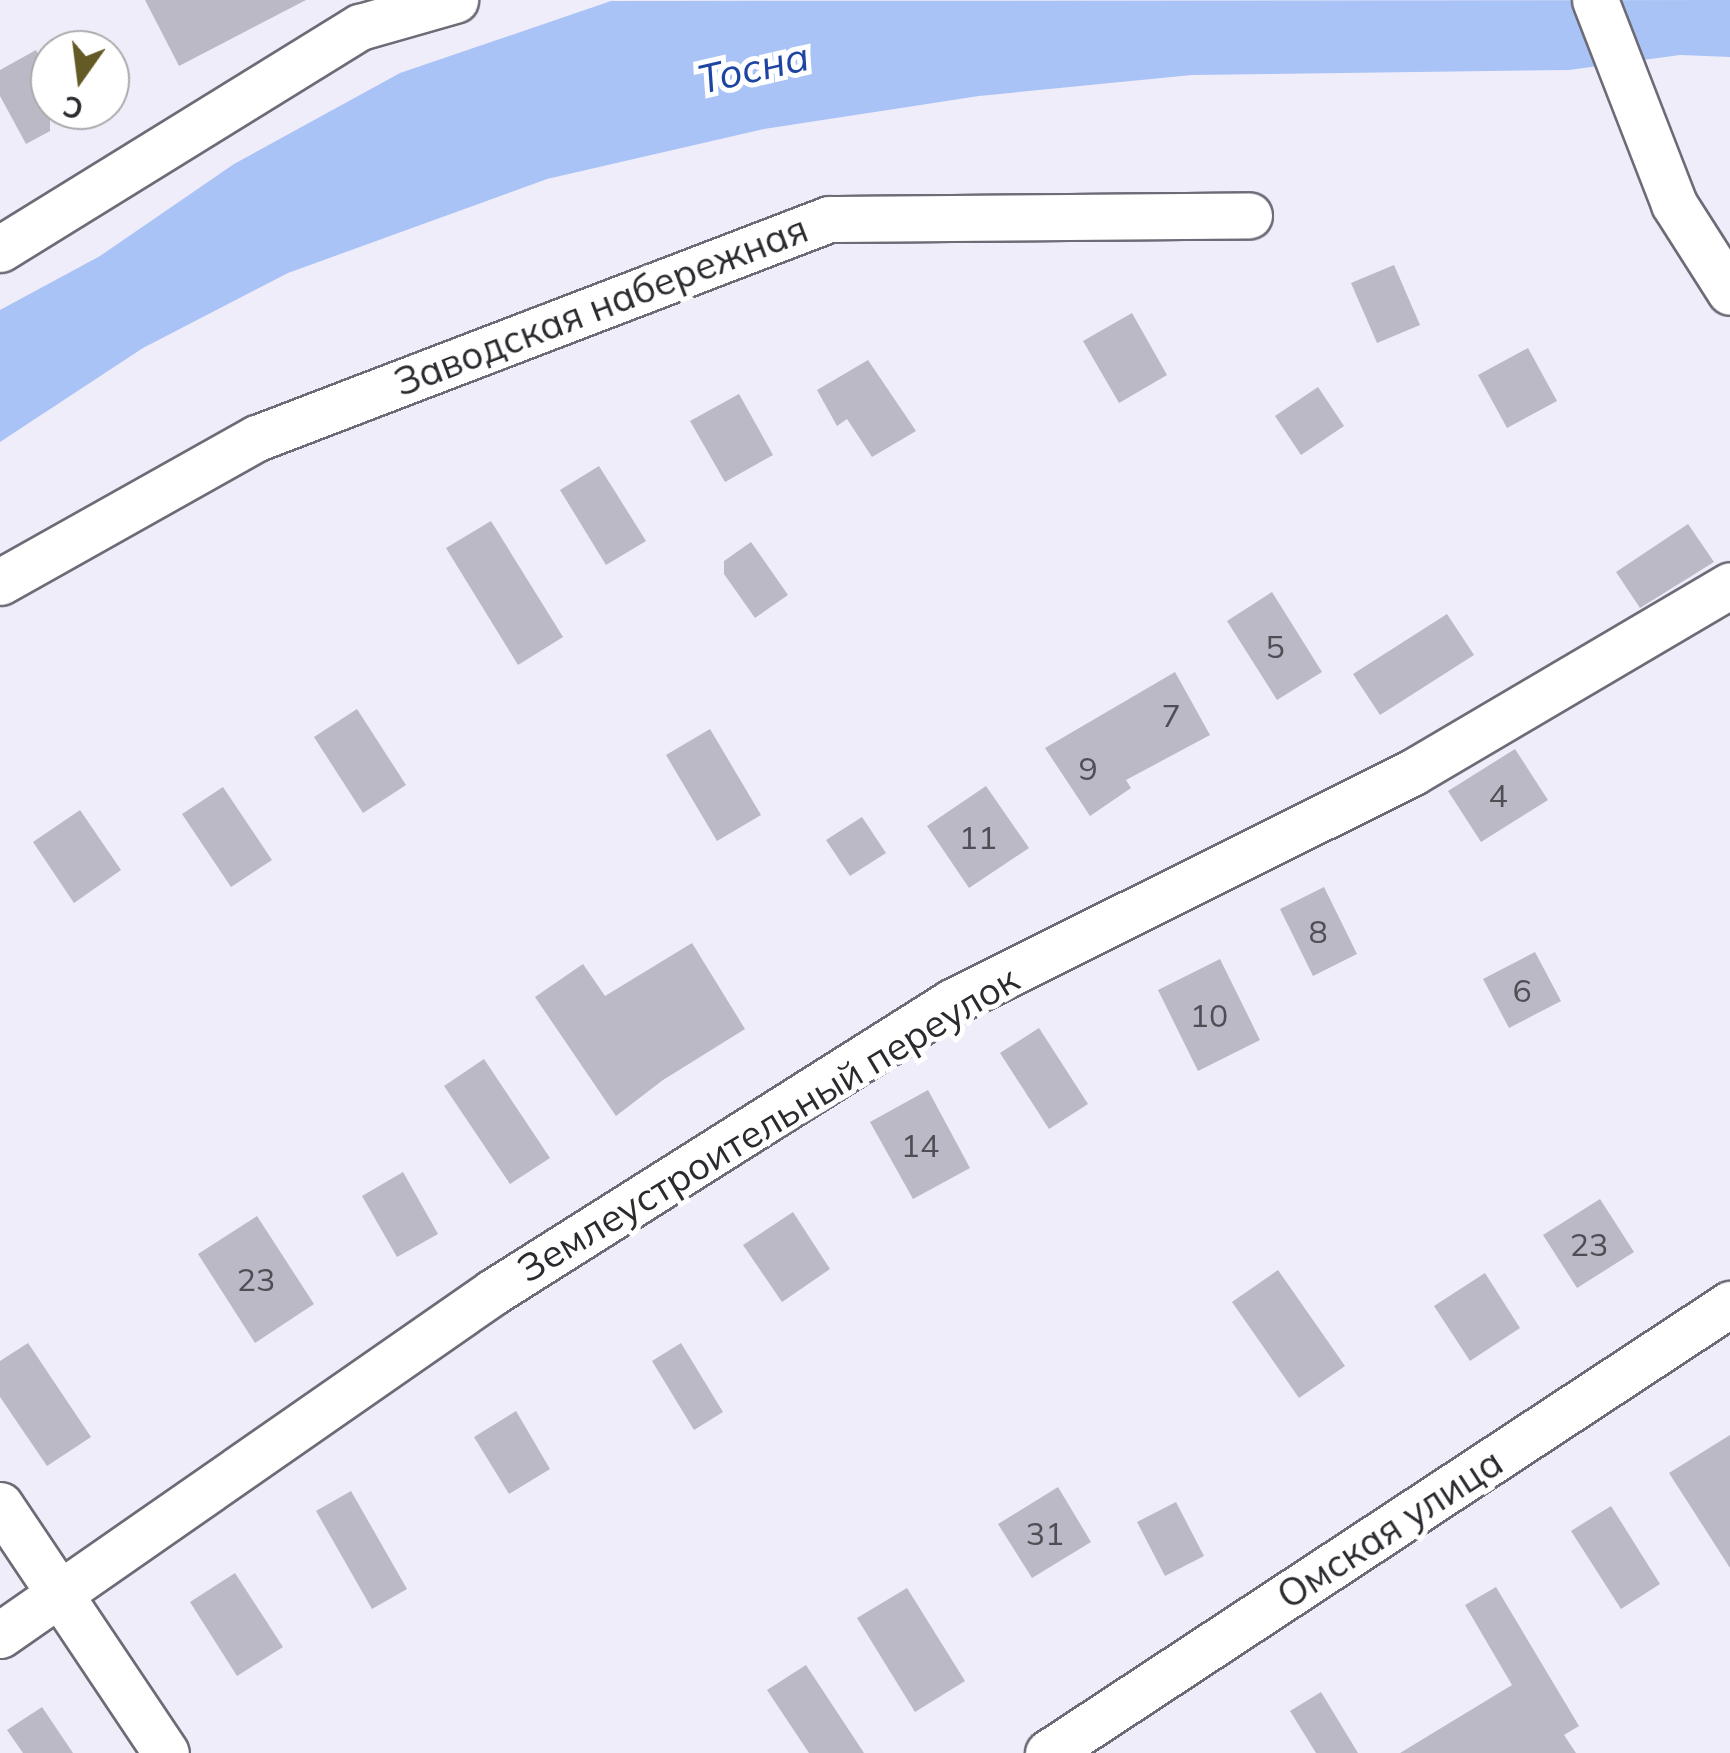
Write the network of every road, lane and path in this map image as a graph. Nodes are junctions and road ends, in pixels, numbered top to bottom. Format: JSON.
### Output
{"nodes":[{"id":1,"x":455,"y":0,"type":"edge"},
{"id":2,"x":1595,"y":0,"type":"edge"},
{"id":3,"x":1248,"y":215,"type":"dead end"},
{"id":4,"x":0,"y":249,"type":"edge"},
{"id":5,"x":1730,"y":292,"type":"edge"},
{"id":6,"x":0,"y":582,"type":"edge"},
{"id":7,"x":1730,"y":585,"type":"edge"},
{"id":8,"x":1730,"y":1304,"type":"edge"},
{"id":9,"x":0,"y":1504,"type":"edge"},
{"id":10,"x":58,"y":1596,"type":"junction"},
{"id":11,"x":0,"y":1636,"type":"edge"},
{"id":12,"x":166,"y":1753,"type":"edge"},
{"id":13,"x":1048,"y":1753,"type":"edge"}],
"edges":[{"from":1,"to":4,"type":"street"},
{"from":2,"to":5,"type":"street"},
{"from":3,"to":6,"type":"street","name":"Заводская набережная"},
{"from":7,"to":10,"type":"street","name":"Землеустроительный переулок"},
{"from":8,"to":13,"type":"street","name":"Омская улица"},
{"from":9,"to":10,"type":"street"},
{"from":10,"to":11,"type":"street","name":"Землеустроительный переулок"},
{"from":10,"to":12,"type":"street"}]}
